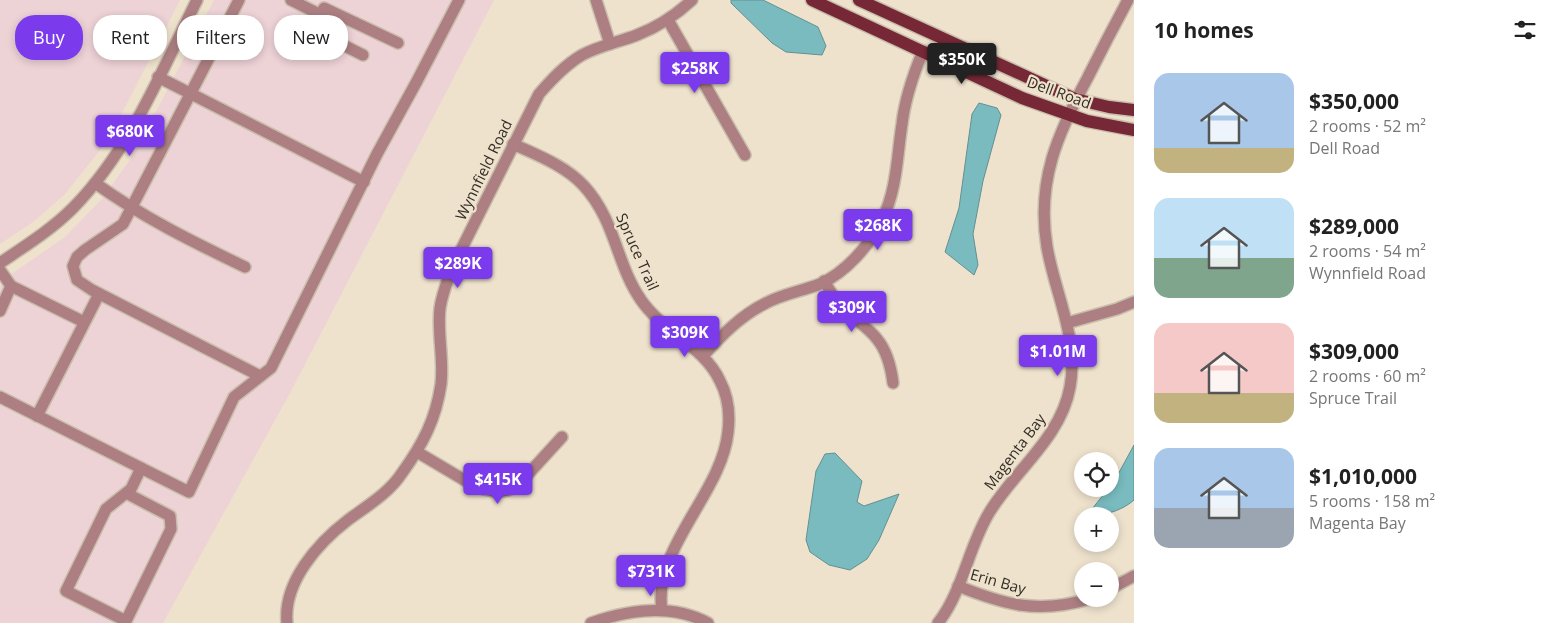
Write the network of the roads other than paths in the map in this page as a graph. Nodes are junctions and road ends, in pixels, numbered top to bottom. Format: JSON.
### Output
{"nodes":[{"id":1,"x":197,"y":0,"type":"edge"},
{"id":2,"x":239,"y":0,"type":"edge"},
{"id":3,"x":291,"y":0,"type":"edge"},
{"id":4,"x":459,"y":0,"type":"edge"},
{"id":5,"x":596,"y":0,"type":"edge"},
{"id":6,"x":692,"y":0,"type":"edge"},
{"id":7,"x":812,"y":0,"type":"edge"},
{"id":8,"x":859,"y":0,"type":"edge"},
{"id":9,"x":1128,"y":0,"type":"edge"},
{"id":10,"x":321,"y":15,"type":"joint"},
{"id":11,"x":339,"y":15,"type":"edge"},
{"id":12,"x":348,"y":19,"type":"edge"},
{"id":13,"x":668,"y":20,"type":"junction"},
{"id":14,"x":398,"y":43,"type":"dead end"},
{"id":15,"x":610,"y":44,"type":"junction"},
{"id":16,"x":348,"y":48,"type":"edge"},
{"id":17,"x":923,"y":52,"type":"junction"},
{"id":18,"x":363,"y":55,"type":"dead end"},
{"id":19,"x":158,"y":77,"type":"junction"},
{"id":20,"x":191,"y":93,"type":"junction"},
{"id":21,"x":1075,"y":99,"type":"junction"},
{"id":22,"x":1134,"y":110,"type":"edge"},
{"id":23,"x":1068,"y":116,"type":"junction"},
{"id":24,"x":1134,"y":130,"type":"edge"},
{"id":25,"x":513,"y":144,"type":"junction"},
{"id":26,"x":745,"y":155,"type":"dead end"},
{"id":27,"x":364,"y":182,"type":"junction"},
{"id":28,"x":95,"y":183,"type":"junction"},
{"id":29,"x":130,"y":208,"type":"junction"},
{"id":30,"x":0,"y":263,"type":"edge"},
{"id":31,"x":244,"y":267,"type":"dead end"},
{"id":32,"x":0,"y":270,"type":"edge"},
{"id":33,"x":824,"y":281,"type":"junction"},
{"id":34,"x":11,"y":286,"type":"junction"},
{"id":35,"x":99,"y":294,"type":"junction"},
{"id":36,"x":1134,"y":302,"type":"edge"},
{"id":37,"x":0,"y":311,"type":"edge"},
{"id":38,"x":84,"y":322,"type":"junction"},
{"id":39,"x":1067,"y":323,"type":"junction"},
{"id":40,"x":703,"y":356,"type":"junction"},
{"id":41,"x":260,"y":376,"type":"junction"},
{"id":42,"x":894,"y":383,"type":"dead end"},
{"id":43,"x":0,"y":397,"type":"edge"},
{"id":44,"x":37,"y":416,"type":"junction"},
{"id":45,"x":562,"y":437,"type":"dead end"},
{"id":46,"x":417,"y":452,"type":"junction"},
{"id":47,"x":141,"y":468,"type":"junction"},
{"id":48,"x":126,"y":493,"type":"junction"},
{"id":49,"x":1134,"y":576,"type":"edge"},
{"id":50,"x":1119,"y":584,"type":"edge"},
{"id":51,"x":958,"y":586,"type":"junction"},
{"id":52,"x":1074,"y":602,"type":"edge"},
{"id":53,"x":662,"y":610,"type":"junction"},
{"id":54,"x":286,"y":623,"type":"edge"},
{"id":55,"x":591,"y":623,"type":"edge"},
{"id":56,"x":708,"y":623,"type":"edge"},
{"id":57,"x":938,"y":623,"type":"edge"}],
"edges":[{"from":1,"to":19,"type":"street"},
{"from":2,"to":20,"type":"street"},
{"from":3,"to":10,"type":"street"},
{"from":4,"to":27,"type":"street"},
{"from":5,"to":15,"type":"street"},
{"from":6,"to":13,"type":"street","name":"Wynnfield Road"},
{"from":7,"to":17,"type":"main road","name":"Dell Road"},
{"from":8,"to":21,"type":"main road","name":"Dell Road"},
{"from":9,"to":21,"type":"street","name":"Magenta Bay"},
{"from":10,"to":11,"type":"street"},
{"from":12,"to":14,"type":"street"},
{"from":13,"to":15,"type":"street","name":"Wynnfield Road"},
{"from":13,"to":26,"type":"street"},
{"from":15,"to":25,"type":"street","name":"Wynnfield Road"},
{"from":16,"to":18,"type":"street"},
{"from":17,"to":23,"type":"main road","name":"Dell Road"},
{"from":17,"to":33,"type":"street"},
{"from":19,"to":20,"type":"street"},
{"from":19,"to":28,"type":"street"},
{"from":20,"to":27,"type":"street"},
{"from":20,"to":29,"type":"street"},
{"from":21,"to":22,"type":"main road","name":"Dell Road"},
{"from":21,"to":23,"type":"street","name":"Magenta Bay"},
{"from":23,"to":24,"type":"main road","name":"Dell Road"},
{"from":23,"to":39,"type":"street","name":"Magenta Bay"},
{"from":25,"to":40,"type":"street","name":"Spruce Trail"},
{"from":25,"to":46,"type":"street","name":"Wynnfield Road"},
{"from":27,"to":41,"type":"street"},
{"from":28,"to":29,"type":"street"},
{"from":28,"to":30,"type":"street"},
{"from":29,"to":31,"type":"street"},
{"from":29,"to":35,"type":"street"},
{"from":32,"to":34,"type":"street"},
{"from":33,"to":40,"type":"street"},
{"from":33,"to":42,"type":"street"},
{"from":34,"to":37,"type":"street"},
{"from":34,"to":38,"type":"street"},
{"from":35,"to":38,"type":"street"},
{"from":35,"to":41,"type":"street"},
{"from":36,"to":39,"type":"street"},
{"from":38,"to":44,"type":"street"},
{"from":39,"to":51,"type":"street","name":"Magenta Bay"},
{"from":40,"to":53,"type":"street","name":"Spruce Trail"},
{"from":41,"to":47,"type":"street"},
{"from":43,"to":44,"type":"street"},
{"from":44,"to":47,"type":"street"},
{"from":45,"to":46,"type":"street"},
{"from":46,"to":54,"type":"street","name":"Wynnfield Road"},
{"from":47,"to":48,"type":"street"},
{"from":48,"to":48,"type":"street"},
{"from":49,"to":50,"type":"street"},
{"from":51,"to":52,"type":"street","name":"Erin Bay"},
{"from":51,"to":57,"type":"street","name":"Magenta Bay"},
{"from":53,"to":55,"type":"street"},
{"from":53,"to":56,"type":"street"}]}
